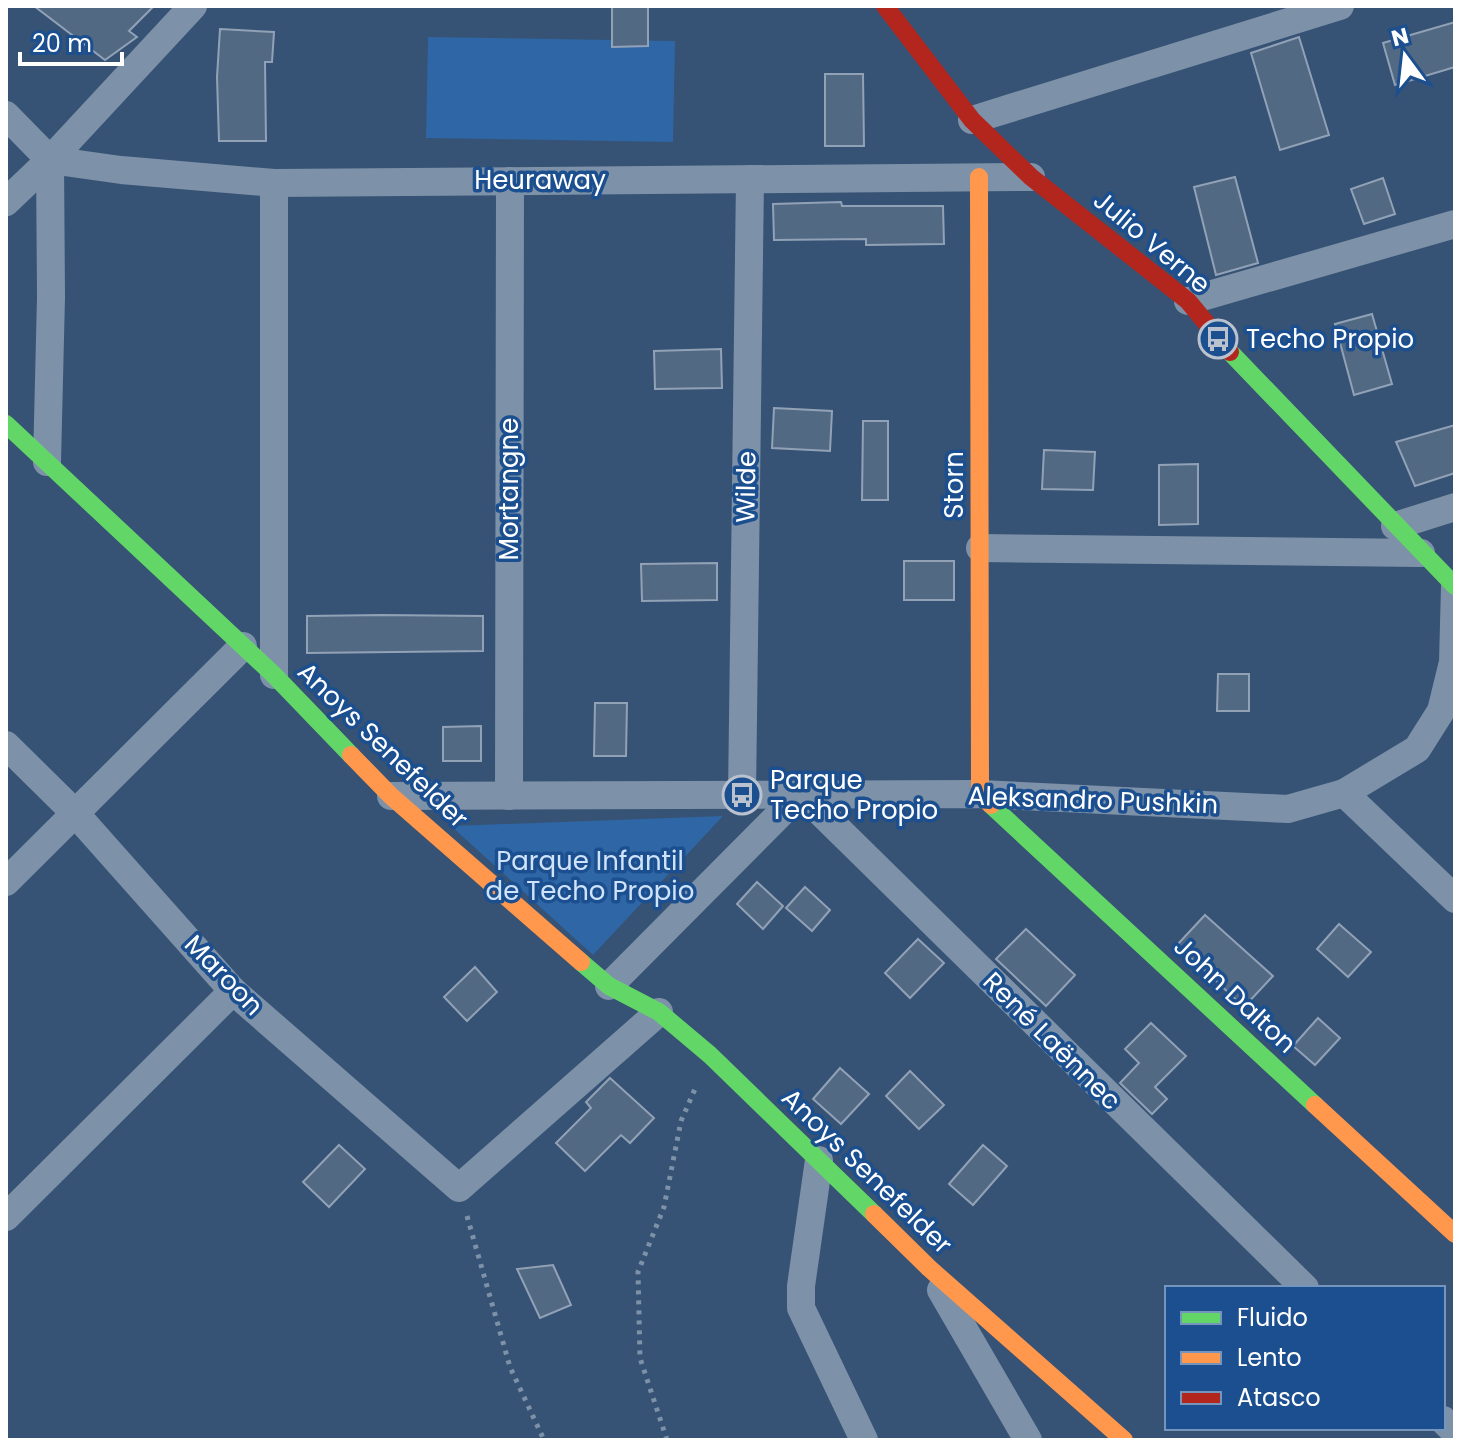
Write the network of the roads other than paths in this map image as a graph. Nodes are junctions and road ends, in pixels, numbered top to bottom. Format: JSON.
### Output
{"nodes":[{"id":1,"x":193,"y":6,"type":"edge"},
{"id":2,"x":885,"y":6,"type":"edge"},
{"id":3,"x":1340,"y":6,"type":"edge"},
{"id":4,"x":6,"y":115,"type":"edge"},
{"id":5,"x":972,"y":120,"type":"junction"},
{"id":6,"x":50,"y":160,"type":"junction"},
{"id":7,"x":979,"y":177,"type":"junction"},
{"id":8,"x":1031,"y":177,"type":"junction"},
{"id":9,"x":750,"y":179,"type":"junction"},
{"id":10,"x":510,"y":181,"type":"junction"},
{"id":11,"x":274,"y":183,"type":"junction"},
{"id":12,"x":6,"y":202,"type":"edge"},
{"id":13,"x":1455,"y":224,"type":"edge"},
{"id":14,"x":1188,"y":301,"type":"junction"},
{"id":15,"x":6,"y":424,"type":"edge"},
{"id":16,"x":47,"y":462,"type":"junction"},
{"id":17,"x":1455,"y":507,"type":"edge"},
{"id":18,"x":1395,"y":526,"type":"junction"},
{"id":19,"x":980,"y":548,"type":"junction"},
{"id":20,"x":1421,"y":553,"type":"junction"},
{"id":21,"x":1455,"y":586,"type":"edge"},
{"id":22,"x":243,"y":646,"type":"junction"},
{"id":23,"x":274,"y":675,"type":"junction"},
{"id":24,"x":6,"y":745,"type":"edge"},
{"id":25,"x":801,"y":793,"type":"junction"},
{"id":26,"x":1344,"y":793,"type":"junction"},
{"id":27,"x":980,"y":794,"type":"junction"},
{"id":28,"x":742,"y":795,"type":"junction"},
{"id":29,"x":391,"y":796,"type":"junction"},
{"id":30,"x":509,"y":796,"type":"junction"},
{"id":31,"x":74,"y":812,"type":"junction"},
{"id":32,"x":6,"y":882,"type":"edge"},
{"id":33,"x":1455,"y":899,"type":"edge"},
{"id":34,"x":609,"y":986,"type":"junction"},
{"id":35,"x":233,"y":991,"type":"junction"},
{"id":36,"x":659,"y":1012,"type":"junction"},
{"id":37,"x":819,"y":1160,"type":"junction"},
{"id":38,"x":6,"y":1217,"type":"edge"},
{"id":39,"x":1455,"y":1234,"type":"edge"},
{"id":40,"x":929,"y":1268,"type":"junction"},
{"id":41,"x":1303,"y":1286,"type":"edge"},
{"id":42,"x":864,"y":1440,"type":"edge"},
{"id":43,"x":1028,"y":1440,"type":"edge"},
{"id":44,"x":1124,"y":1440,"type":"edge"}],
"edges":[{"from":1,"to":6,"type":"street"},
{"from":2,"to":5,"type":"street","name":"Julio Verne"},
{"from":3,"to":5,"type":"street"},
{"from":4,"to":6,"type":"street"},
{"from":5,"to":8,"type":"street","name":"Julio Verne"},
{"from":6,"to":11,"type":"street","name":"Heuraway"},
{"from":6,"to":12,"type":"street"},
{"from":6,"to":16,"type":"street"},
{"from":7,"to":8,"type":"street","name":"Heuraway"},
{"from":7,"to":9,"type":"street","name":"Heuraway"},
{"from":7,"to":19,"type":"street","name":"Storn"},
{"from":8,"to":14,"type":"street","name":"Julio Verne"},
{"from":9,"to":10,"type":"street","name":"Heuraway"},
{"from":9,"to":28,"type":"street","name":"Wilde"},
{"from":10,"to":11,"type":"street","name":"Heuraway"},
{"from":10,"to":30,"type":"street","name":"Mortangne"},
{"from":11,"to":23,"type":"street"},
{"from":13,"to":14,"type":"street"},
{"from":14,"to":18,"type":"street","name":"Julio Verne"},
{"from":15,"to":16,"type":"street","name":"Anoys Senefelder"},
{"from":16,"to":22,"type":"street","name":"Anoys Senefelder"},
{"from":17,"to":18,"type":"street"},
{"from":18,"to":20,"type":"street","name":"Julio Verne"},
{"from":19,"to":20,"type":"street"},
{"from":19,"to":27,"type":"street","name":"Storn"},
{"from":20,"to":21,"type":"street","name":"Julio Verne"},
{"from":21,"to":26,"type":"street","name":"Aleksandro Pushkin"},
{"from":22,"to":23,"type":"street","name":"Anoys Senefelder"},
{"from":22,"to":31,"type":"street"},
{"from":23,"to":29,"type":"street","name":"Anoys Senefelder"},
{"from":24,"to":31,"type":"street","name":"Maroon"},
{"from":25,"to":27,"type":"street","name":"Aleksandro Pushkin"},
{"from":25,"to":28,"type":"street","name":"Aleksandro Pushkin"},
{"from":25,"to":34,"type":"street"},
{"from":25,"to":41,"type":"street","name":"René Laënnec"},
{"from":26,"to":27,"type":"street","name":"Aleksandro Pushkin"},
{"from":26,"to":33,"type":"street"},
{"from":27,"to":39,"type":"street","name":"John Dalton"},
{"from":28,"to":30,"type":"street","name":"Aleksandro Pushkin"},
{"from":29,"to":30,"type":"street","name":"Aleksandro Pushkin"},
{"from":29,"to":34,"type":"street","name":"Anoys Senefelder"},
{"from":31,"to":32,"type":"street"},
{"from":31,"to":35,"type":"street","name":"Maroon"},
{"from":34,"to":36,"type":"street","name":"Anoys Senefelder"},
{"from":35,"to":36,"type":"street","name":"Maroon"},
{"from":35,"to":38,"type":"street"},
{"from":36,"to":37,"type":"street","name":"Anoys Senefelder"},
{"from":37,"to":40,"type":"street","name":"Anoys Senefelder"},
{"from":37,"to":42,"type":"street"},
{"from":40,"to":43,"type":"street"},
{"from":40,"to":44,"type":"street","name":"Anoys Senefelder"}]}
